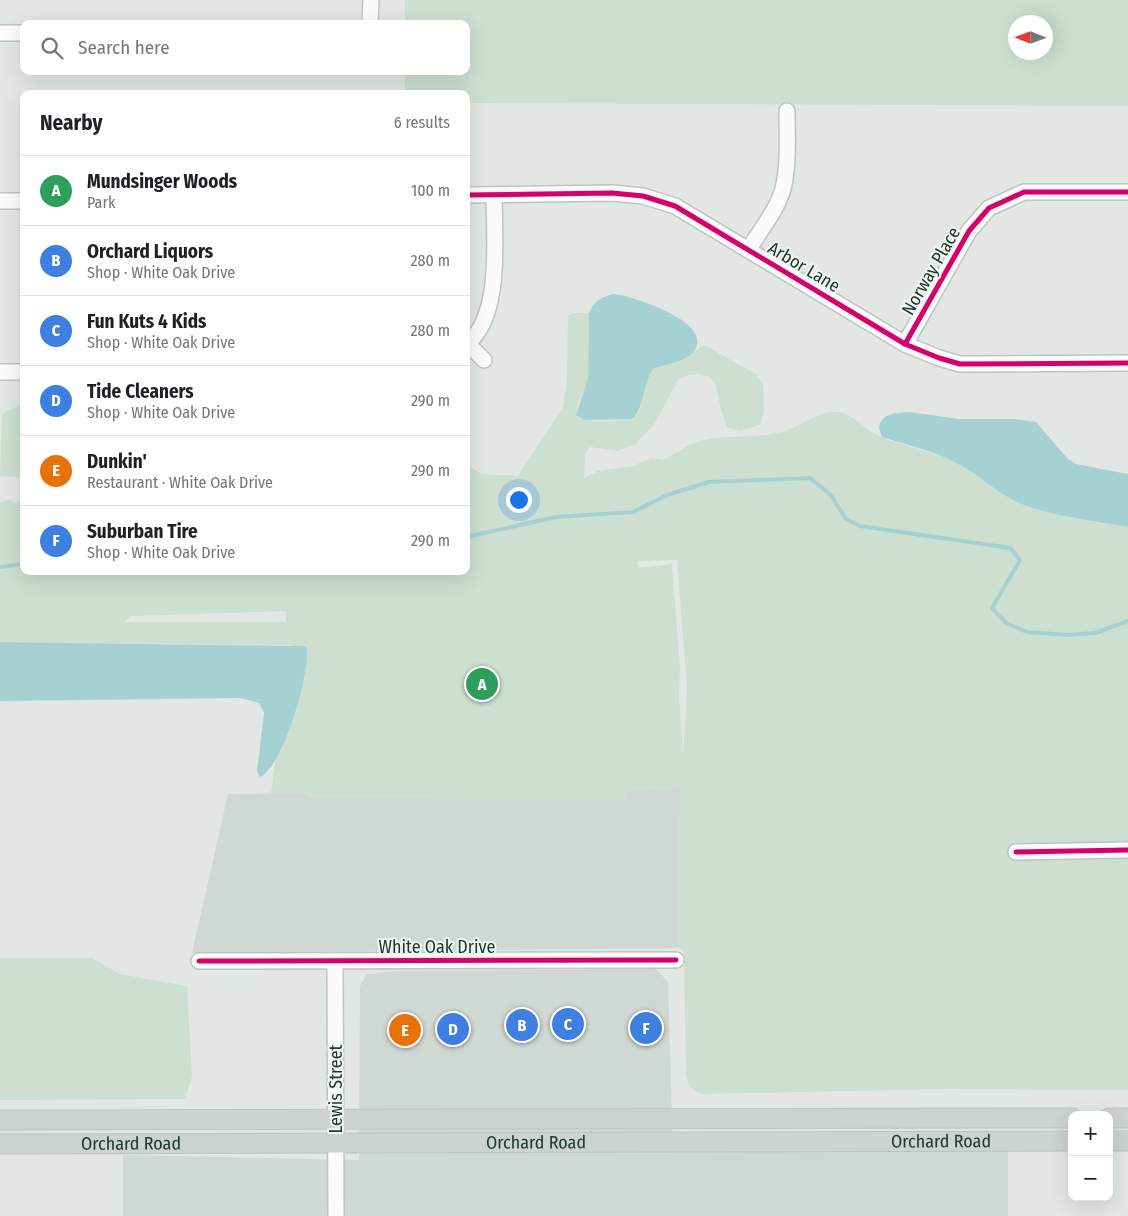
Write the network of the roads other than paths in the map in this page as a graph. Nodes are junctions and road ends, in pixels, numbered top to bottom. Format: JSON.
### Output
{"nodes":[{"id":1,"x":371,"y":0,"type":"edge"},
{"id":2,"x":370,"y":20,"type":"edge"},
{"id":3,"x":0,"y":33,"type":"edge"},
{"id":4,"x":20,"y":33,"type":"edge"},
{"id":5,"x":787,"y":111,"type":"dead end"},
{"id":6,"x":1128,"y":192,"type":"edge"},
{"id":7,"x":470,"y":195,"type":"edge"},
{"id":8,"x":494,"y":196,"type":"junction"},
{"id":9,"x":20,"y":200,"type":"edge"},
{"id":10,"x":0,"y":201,"type":"edge"},
{"id":11,"x":748,"y":250,"type":"junction"},
{"id":12,"x":470,"y":340,"type":"edge"},
{"id":13,"x":904,"y":344,"type":"junction"},
{"id":14,"x":470,"y":347,"type":"edge"},
{"id":15,"x":484,"y":360,"type":"dead end"},
{"id":16,"x":1128,"y":363,"type":"edge"},
{"id":17,"x":0,"y":372,"type":"edge"},
{"id":18,"x":20,"y":372,"type":"edge"},
{"id":19,"x":1128,"y":850,"type":"edge"},
{"id":20,"x":1016,"y":852,"type":"dead end"},
{"id":21,"x":676,"y":960,"type":"dead end"},
{"id":22,"x":199,"y":961,"type":"dead end"},
{"id":23,"x":335,"y":961,"type":"junction"},
{"id":24,"x":1068,"y":1118,"type":"edge"},
{"id":25,"x":1113,"y":1118,"type":"edge"},
{"id":26,"x":1128,"y":1118,"type":"edge"},
{"id":27,"x":336,"y":1119,"type":"junction"},
{"id":28,"x":0,"y":1120,"type":"edge"},
{"id":29,"x":1068,"y":1141,"type":"edge"},
{"id":30,"x":1113,"y":1141,"type":"edge"},
{"id":31,"x":1128,"y":1141,"type":"edge"},
{"id":32,"x":336,"y":1143,"type":"junction"},
{"id":33,"x":0,"y":1144,"type":"edge"},
{"id":34,"x":336,"y":1216,"type":"edge"}],
"edges":[{"from":1,"to":2,"type":"street"},
{"from":3,"to":4,"type":"street"},
{"from":5,"to":11,"type":"street"},
{"from":6,"to":13,"type":"street","name":"Norway Place"},
{"from":7,"to":8,"type":"street","name":"Arbor Lane"},
{"from":8,"to":11,"type":"street","name":"Arbor Lane"},
{"from":8,"to":12,"type":"street"},
{"from":9,"to":10,"type":"street"},
{"from":11,"to":13,"type":"street","name":"Arbor Lane"},
{"from":13,"to":16,"type":"street","name":"Arbor Lane"},
{"from":14,"to":15,"type":"street"},
{"from":17,"to":18,"type":"street"},
{"from":19,"to":20,"type":"street"},
{"from":21,"to":23,"type":"street","name":"White Oak Drive"},
{"from":22,"to":23,"type":"street","name":"White Oak Drive"},
{"from":23,"to":27,"type":"street","name":"Lewis Street"},
{"from":24,"to":27,"type":"main road","name":"Orchard Road"},
{"from":25,"to":26,"type":"main road"},
{"from":27,"to":28,"type":"main road","name":"Orchard Road"},
{"from":27,"to":32,"type":"street","name":"Lewis Street"},
{"from":29,"to":32,"type":"main road","name":"Orchard Road"},
{"from":30,"to":31,"type":"main road"},
{"from":32,"to":33,"type":"main road","name":"Orchard Road"},
{"from":32,"to":34,"type":"street","name":"Lewis Street"}]}
